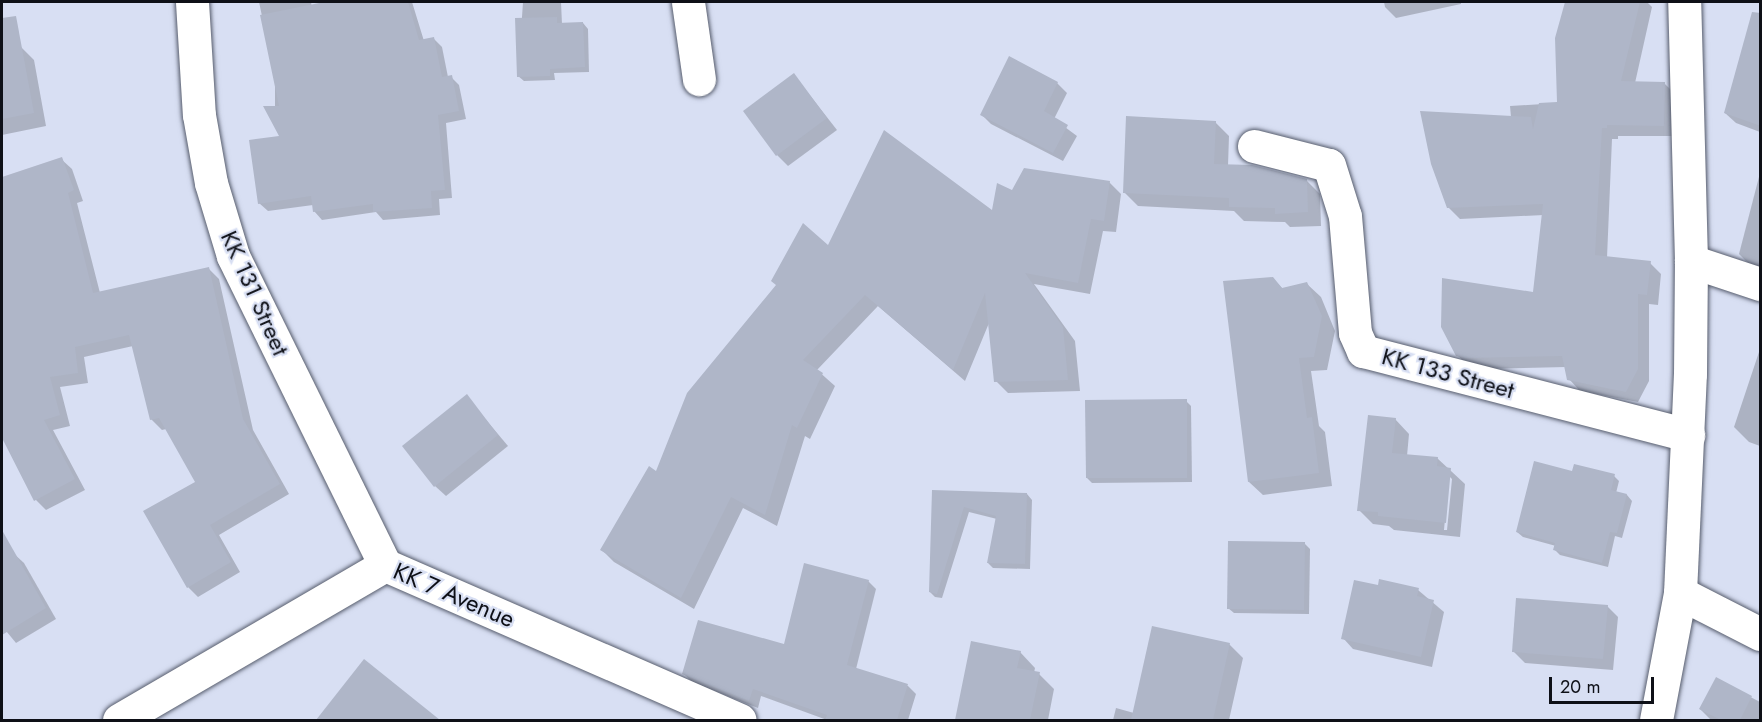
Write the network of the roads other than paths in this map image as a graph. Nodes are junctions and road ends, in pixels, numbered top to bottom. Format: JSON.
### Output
{"nodes":[{"id":1,"x":192,"y":2,"type":"edge"},
{"id":2,"x":688,"y":2,"type":"edge"},
{"id":3,"x":1684,"y":2,"type":"edge"},
{"id":4,"x":699,"y":80,"type":"dead end"},
{"id":5,"x":1254,"y":146,"type":"dead end"},
{"id":6,"x":1691,"y":261,"type":"junction"},
{"id":7,"x":1761,"y":284,"type":"edge"},
{"id":8,"x":1688,"y":435,"type":"junction"},
{"id":9,"x":385,"y":565,"type":"junction"},
{"id":10,"x":1680,"y":592,"type":"junction"},
{"id":11,"x":1761,"y":634,"type":"edge"},
{"id":12,"x":119,"y":720,"type":"edge"},
{"id":13,"x":740,"y":720,"type":"edge"},
{"id":14,"x":1656,"y":720,"type":"edge"}],
"edges":[{"from":1,"to":9,"type":"street","name":"KK 131 Street"},
{"from":2,"to":4,"type":"street"},
{"from":3,"to":6,"type":"street"},
{"from":5,"to":8,"type":"street","name":"KK 133 Street"},
{"from":6,"to":7,"type":"street"},
{"from":6,"to":8,"type":"street"},
{"from":8,"to":10,"type":"street"},
{"from":9,"to":12,"type":"street","name":"KK 7 Avenue"},
{"from":9,"to":13,"type":"street","name":"KK 7 Avenue"},
{"from":10,"to":11,"type":"street"},
{"from":10,"to":14,"type":"street"}]}
